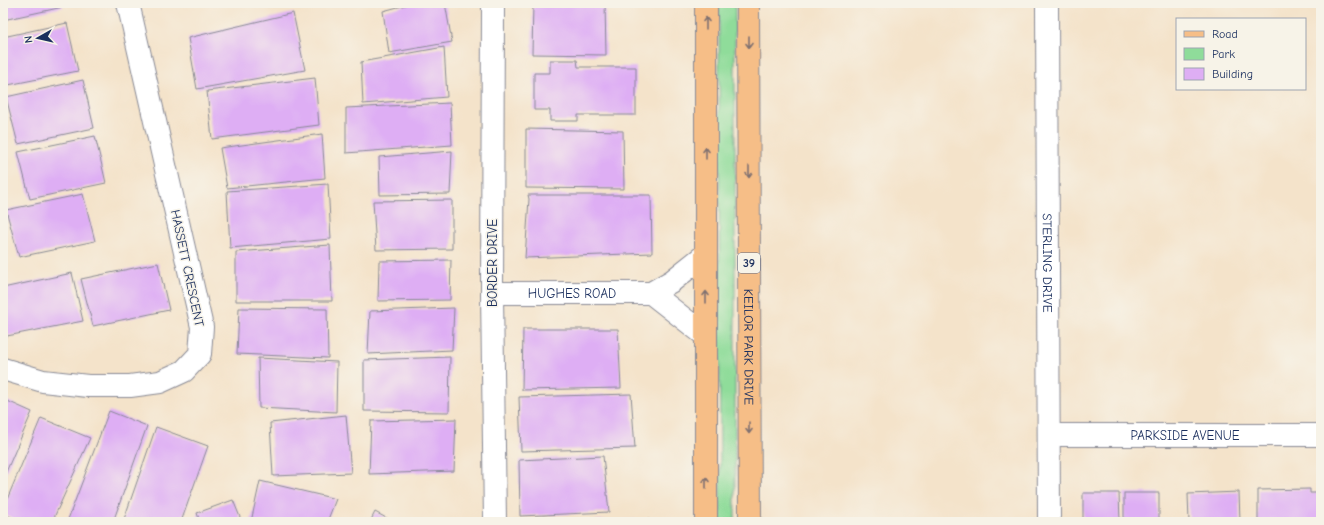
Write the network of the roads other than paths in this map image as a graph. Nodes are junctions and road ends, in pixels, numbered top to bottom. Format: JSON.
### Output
{"nodes":[{"id":1,"x":128,"y":3,"type":"edge"},
{"id":2,"x":494,"y":3,"type":"edge"},
{"id":3,"x":706,"y":3,"type":"edge"},
{"id":4,"x":748,"y":3,"type":"edge"},
{"id":5,"x":1047,"y":3,"type":"edge"},
{"id":6,"x":706,"y":254,"type":"junction"},
{"id":7,"x":492,"y":293,"type":"junction"},
{"id":8,"x":651,"y":293,"type":"junction"},
{"id":9,"x":706,"y":336,"type":"junction"},
{"id":10,"x":3,"y":369,"type":"edge"},
{"id":11,"x":1321,"y":435,"type":"edge"},
{"id":12,"x":1049,"y":436,"type":"junction"},
{"id":13,"x":495,"y":522,"type":"edge"},
{"id":14,"x":706,"y":522,"type":"edge"},
{"id":15,"x":750,"y":522,"type":"edge"},
{"id":16,"x":1049,"y":522,"type":"edge"}],
"edges":[{"from":1,"to":10,"type":"street","name":"HASSETT CRESCENT"},
{"from":2,"to":7,"type":"street","name":"BORDER DRIVE"},
{"from":6,"to":3,"type":"main road","one_way":true},
{"from":4,"to":15,"type":"main road","name":"KEILOR PARK DRIVE","number":"39","one_way":true},
{"from":5,"to":12,"type":"street","name":"STERLING DRIVE"},
{"from":6,"to":8,"type":"street"},
{"from":9,"to":6,"type":"main road","one_way":true},
{"from":7,"to":8,"type":"street","name":"HUGHES ROAD"},
{"from":7,"to":13,"type":"street","name":"BORDER DRIVE"},
{"from":8,"to":9,"type":"street"},
{"from":14,"to":9,"type":"main road","one_way":true},
{"from":11,"to":12,"type":"street","name":"PARKSIDE AVENUE"},
{"from":12,"to":16,"type":"street","name":"STERLING DRIVE"}]}
